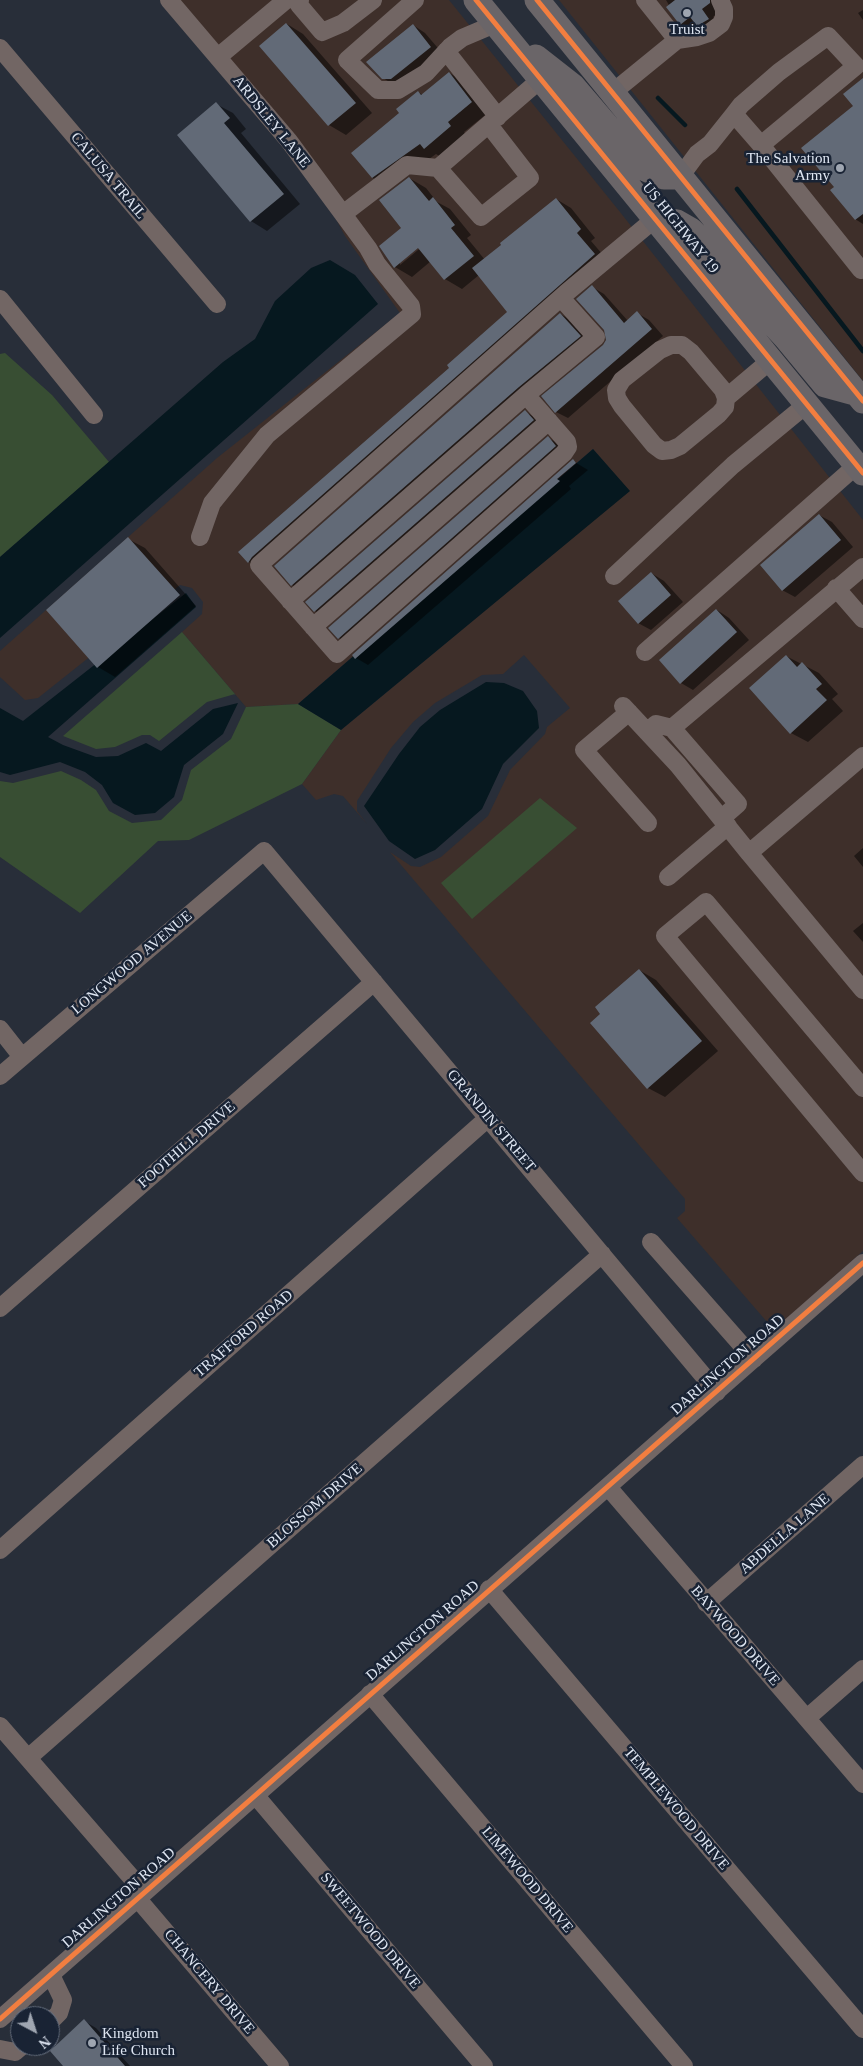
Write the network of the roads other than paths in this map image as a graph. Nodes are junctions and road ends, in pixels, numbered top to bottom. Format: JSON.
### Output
{"nodes":[{"id":1,"x":168,"y":0,"type":"edge"},
{"id":2,"x":286,"y":0,"type":"edge"},
{"id":3,"x":300,"y":0,"type":"edge"},
{"id":4,"x":373,"y":0,"type":"edge"},
{"id":5,"x":415,"y":0,"type":"edge"},
{"id":6,"x":476,"y":0,"type":"edge"},
{"id":7,"x":537,"y":0,"type":"edge"},
{"id":8,"x":645,"y":0,"type":"edge"},
{"id":9,"x":720,"y":0,"type":"edge"},
{"id":10,"x":497,"y":26,"type":"junction"},
{"id":11,"x":677,"y":40,"type":"junction"},
{"id":12,"x":0,"y":48,"type":"edge"},
{"id":13,"x":446,"y":51,"type":"junction"},
{"id":14,"x":218,"y":57,"type":"junction"},
{"id":15,"x":541,"y":79,"type":"junction"},
{"id":16,"x":612,"y":93,"type":"junction"},
{"id":17,"x":734,"y":114,"type":"junction"},
{"id":18,"x":493,"y":121,"type":"junction"},
{"id":19,"x":761,"y":145,"type":"junction"},
{"id":20,"x":438,"y":168,"type":"junction"},
{"id":21,"x":680,"y":177,"type":"junction"},
{"id":22,"x":343,"y":214,"type":"junction"},
{"id":23,"x":656,"y":218,"type":"junction"},
{"id":24,"x":861,"y":270,"type":"dead end"},
{"id":25,"x":0,"y":298,"type":"edge"},
{"id":26,"x":561,"y":298,"type":"junction"},
{"id":27,"x":216,"y":304,"type":"dead end"},
{"id":28,"x":772,"y":360,"type":"junction"},
{"id":29,"x":526,"y":395,"type":"junction"},
{"id":30,"x":726,"y":398,"type":"junction"},
{"id":31,"x":860,"y":398,"type":"edge"},
{"id":32,"x":807,"y":404,"type":"junction"},
{"id":33,"x":94,"y":415,"type":"dead end"},
{"id":34,"x":549,"y":422,"type":"junction"},
{"id":35,"x":861,"y":465,"type":"edge"},
{"id":36,"x":200,"y":537,"type":"dead end"},
{"id":37,"x":863,"y":567,"type":"edge"},
{"id":38,"x":614,"y":576,"type":"dead end"},
{"id":39,"x":836,"y":588,"type":"junction"},
{"id":40,"x":290,"y":601,"type":"junction"},
{"id":41,"x":863,"y":619,"type":"edge"},
{"id":42,"x":313,"y":627,"type":"junction"},
{"id":43,"x":645,"y":652,"type":"dead end"},
{"id":44,"x":672,"y":728,"type":"junction"},
{"id":45,"x":647,"y":732,"type":"junction"},
{"id":46,"x":863,"y":756,"type":"edge"},
{"id":47,"x":725,"y":822,"type":"junction"},
{"id":48,"x":648,"y":823,"type":"dead end"},
{"id":49,"x":264,"y":851,"type":"joint"},
{"id":50,"x":749,"y":853,"type":"junction"},
{"id":51,"x":668,"y":877,"type":"dead end"},
{"id":52,"x":374,"y":982,"type":"junction"},
{"id":53,"x":863,"y":990,"type":"edge"},
{"id":54,"x":0,"y":1029,"type":"edge"},
{"id":55,"x":22,"y":1057,"type":"junction"},
{"id":56,"x":0,"y":1076,"type":"edge"},
{"id":57,"x":863,"y":1088,"type":"edge"},
{"id":58,"x":488,"y":1118,"type":"junction"},
{"id":59,"x":863,"y":1174,"type":"edge"},
{"id":60,"x":651,"y":1242,"type":"dead end"},
{"id":61,"x":602,"y":1254,"type":"junction"},
{"id":62,"x":863,"y":1263,"type":"edge"},
{"id":63,"x":0,"y":1308,"type":"edge"},
{"id":64,"x":754,"y":1360,"type":"junction"},
{"id":65,"x":717,"y":1392,"type":"junction"},
{"id":66,"x":863,"y":1465,"type":"edge"},
{"id":67,"x":608,"y":1487,"type":"junction"},
{"id":68,"x":0,"y":1550,"type":"edge"},
{"id":69,"x":490,"y":1589,"type":"junction"},
{"id":70,"x":706,"y":1603,"type":"junction"},
{"id":71,"x":863,"y":1669,"type":"edge"},
{"id":72,"x":370,"y":1694,"type":"junction"},
{"id":73,"x":806,"y":1718,"type":"junction"},
{"id":74,"x":0,"y":1726,"type":"edge"},
{"id":75,"x":28,"y":1758,"type":"junction"},
{"id":76,"x":863,"y":1784,"type":"edge"},
{"id":77,"x":256,"y":1796,"type":"junction"},
{"id":78,"x":141,"y":1895,"type":"junction"},
{"id":79,"x":51,"y":1975,"type":"junction"},
{"id":80,"x":60,"y":2010,"type":"edge"},
{"id":81,"x":0,"y":2019,"type":"edge"},
{"id":82,"x":863,"y":2029,"type":"edge"},
{"id":83,"x":280,"y":2066,"type":"edge"},
{"id":84,"x":484,"y":2066,"type":"edge"},
{"id":85,"x":684,"y":2066,"type":"edge"}],
"edges":[{"from":1,"to":14,"type":"street","name":"ARDSLEY LANE"},
{"from":2,"to":14,"type":"street"},
{"from":3,"to":4,"type":"street"},
{"from":5,"to":13,"type":"street"},
{"from":6,"to":10,"type":"highway","name":"US HIGHWAY 19"},
{"from":7,"to":16,"type":"highway"},
{"from":8,"to":11,"type":"street"},
{"from":9,"to":11,"type":"street"},
{"from":10,"to":13,"type":"street"},
{"from":10,"to":15,"type":"highway","name":"US HIGHWAY 19"},
{"from":10,"to":21,"type":"highway"},
{"from":11,"to":16,"type":"street"},
{"from":12,"to":27,"type":"street","name":"CALUSA TRAIL"},
{"from":13,"to":18,"type":"street"},
{"from":14,"to":22,"type":"street","name":"ARDSLEY LANE"},
{"from":15,"to":18,"type":"street"},
{"from":15,"to":23,"type":"highway","name":"US HIGHWAY 19"},
{"from":16,"to":21,"type":"highway"},
{"from":17,"to":19,"type":"street"},
{"from":17,"to":19,"type":"street"},
{"from":17,"to":21,"type":"street"},
{"from":18,"to":20,"type":"street"},
{"from":18,"to":20,"type":"street"},
{"from":19,"to":24,"type":"street"},
{"from":20,"to":22,"type":"street"},
{"from":21,"to":31,"type":"highway"},
{"from":22,"to":36,"type":"street","name":"ARDSLEY LANE"},
{"from":23,"to":26,"type":"street"},
{"from":23,"to":28,"type":"highway","name":"US HIGHWAY 19"},
{"from":23,"to":31,"type":"highway"},
{"from":25,"to":33,"type":"street"},
{"from":26,"to":29,"type":"street"},
{"from":26,"to":40,"type":"street"},
{"from":28,"to":30,"type":"street"},
{"from":28,"to":32,"type":"highway","name":"US HIGHWAY 19"},
{"from":29,"to":34,"type":"street"},
{"from":29,"to":40,"type":"street"},
{"from":30,"to":30,"type":"street"},
{"from":32,"to":35,"type":"highway","name":"US HIGHWAY 19"},
{"from":32,"to":38,"type":"street"},
{"from":34,"to":42,"type":"street"},
{"from":34,"to":42,"type":"street"},
{"from":35,"to":43,"type":"street"},
{"from":37,"to":39,"type":"street"},
{"from":39,"to":41,"type":"street"},
{"from":39,"to":44,"type":"street"},
{"from":40,"to":42,"type":"street"},
{"from":44,"to":45,"type":"street"},
{"from":44,"to":47,"type":"street"},
{"from":45,"to":47,"type":"street"},
{"from":45,"to":48,"type":"street"},
{"from":46,"to":50,"type":"street"},
{"from":47,"to":50,"type":"street"},
{"from":47,"to":51,"type":"street"},
{"from":49,"to":52,"type":"street","name":"GRANDIN STREET"},
{"from":49,"to":55,"type":"street","name":"LONGWOOD AVENUE"},
{"from":50,"to":53,"type":"street"},
{"from":52,"to":58,"type":"street","name":"GRANDIN STREET"},
{"from":52,"to":63,"type":"street","name":"FOOTHILL DRIVE"},
{"from":54,"to":55,"type":"street"},
{"from":55,"to":56,"type":"street","name":"LONGWOOD AVENUE"},
{"from":57,"to":59,"type":"street"},
{"from":58,"to":61,"type":"street","name":"GRANDIN STREET"},
{"from":58,"to":68,"type":"street","name":"TRAFFORD ROAD"},
{"from":60,"to":64,"type":"street"},
{"from":61,"to":65,"type":"street","name":"GRANDIN STREET"},
{"from":61,"to":75,"type":"street","name":"BLOSSOM DRIVE"},
{"from":62,"to":64,"type":"street","name":"DARLINGTON ROAD"},
{"from":64,"to":65,"type":"street","name":"DARLINGTON ROAD"},
{"from":65,"to":67,"type":"street","name":"DARLINGTON ROAD"},
{"from":66,"to":70,"type":"street","name":"ABDELLA LANE"},
{"from":67,"to":69,"type":"street","name":"DARLINGTON ROAD"},
{"from":67,"to":70,"type":"street","name":"BAYWOOD DRIVE"},
{"from":69,"to":72,"type":"street","name":"DARLINGTON ROAD"},
{"from":69,"to":82,"type":"street","name":"TEMPLEWOOD DRIVE"},
{"from":70,"to":73,"type":"street","name":"BAYWOOD DRIVE"},
{"from":71,"to":73,"type":"street"},
{"from":72,"to":77,"type":"street","name":"DARLINGTON ROAD"},
{"from":72,"to":85,"type":"street","name":"LIMEWOOD DRIVE"},
{"from":73,"to":76,"type":"street","name":"BAYWOOD DRIVE"},
{"from":74,"to":75,"type":"street","name":"CHANCERY DRIVE"},
{"from":75,"to":78,"type":"street","name":"CHANCERY DRIVE"},
{"from":77,"to":78,"type":"street","name":"DARLINGTON ROAD"},
{"from":77,"to":84,"type":"street","name":"SWEETWOOD DRIVE"},
{"from":78,"to":79,"type":"street","name":"DARLINGTON ROAD"},
{"from":78,"to":83,"type":"street","name":"CHANCERY DRIVE"},
{"from":79,"to":80,"type":"street"},
{"from":79,"to":81,"type":"street","name":"DARLINGTON ROAD"}]}
